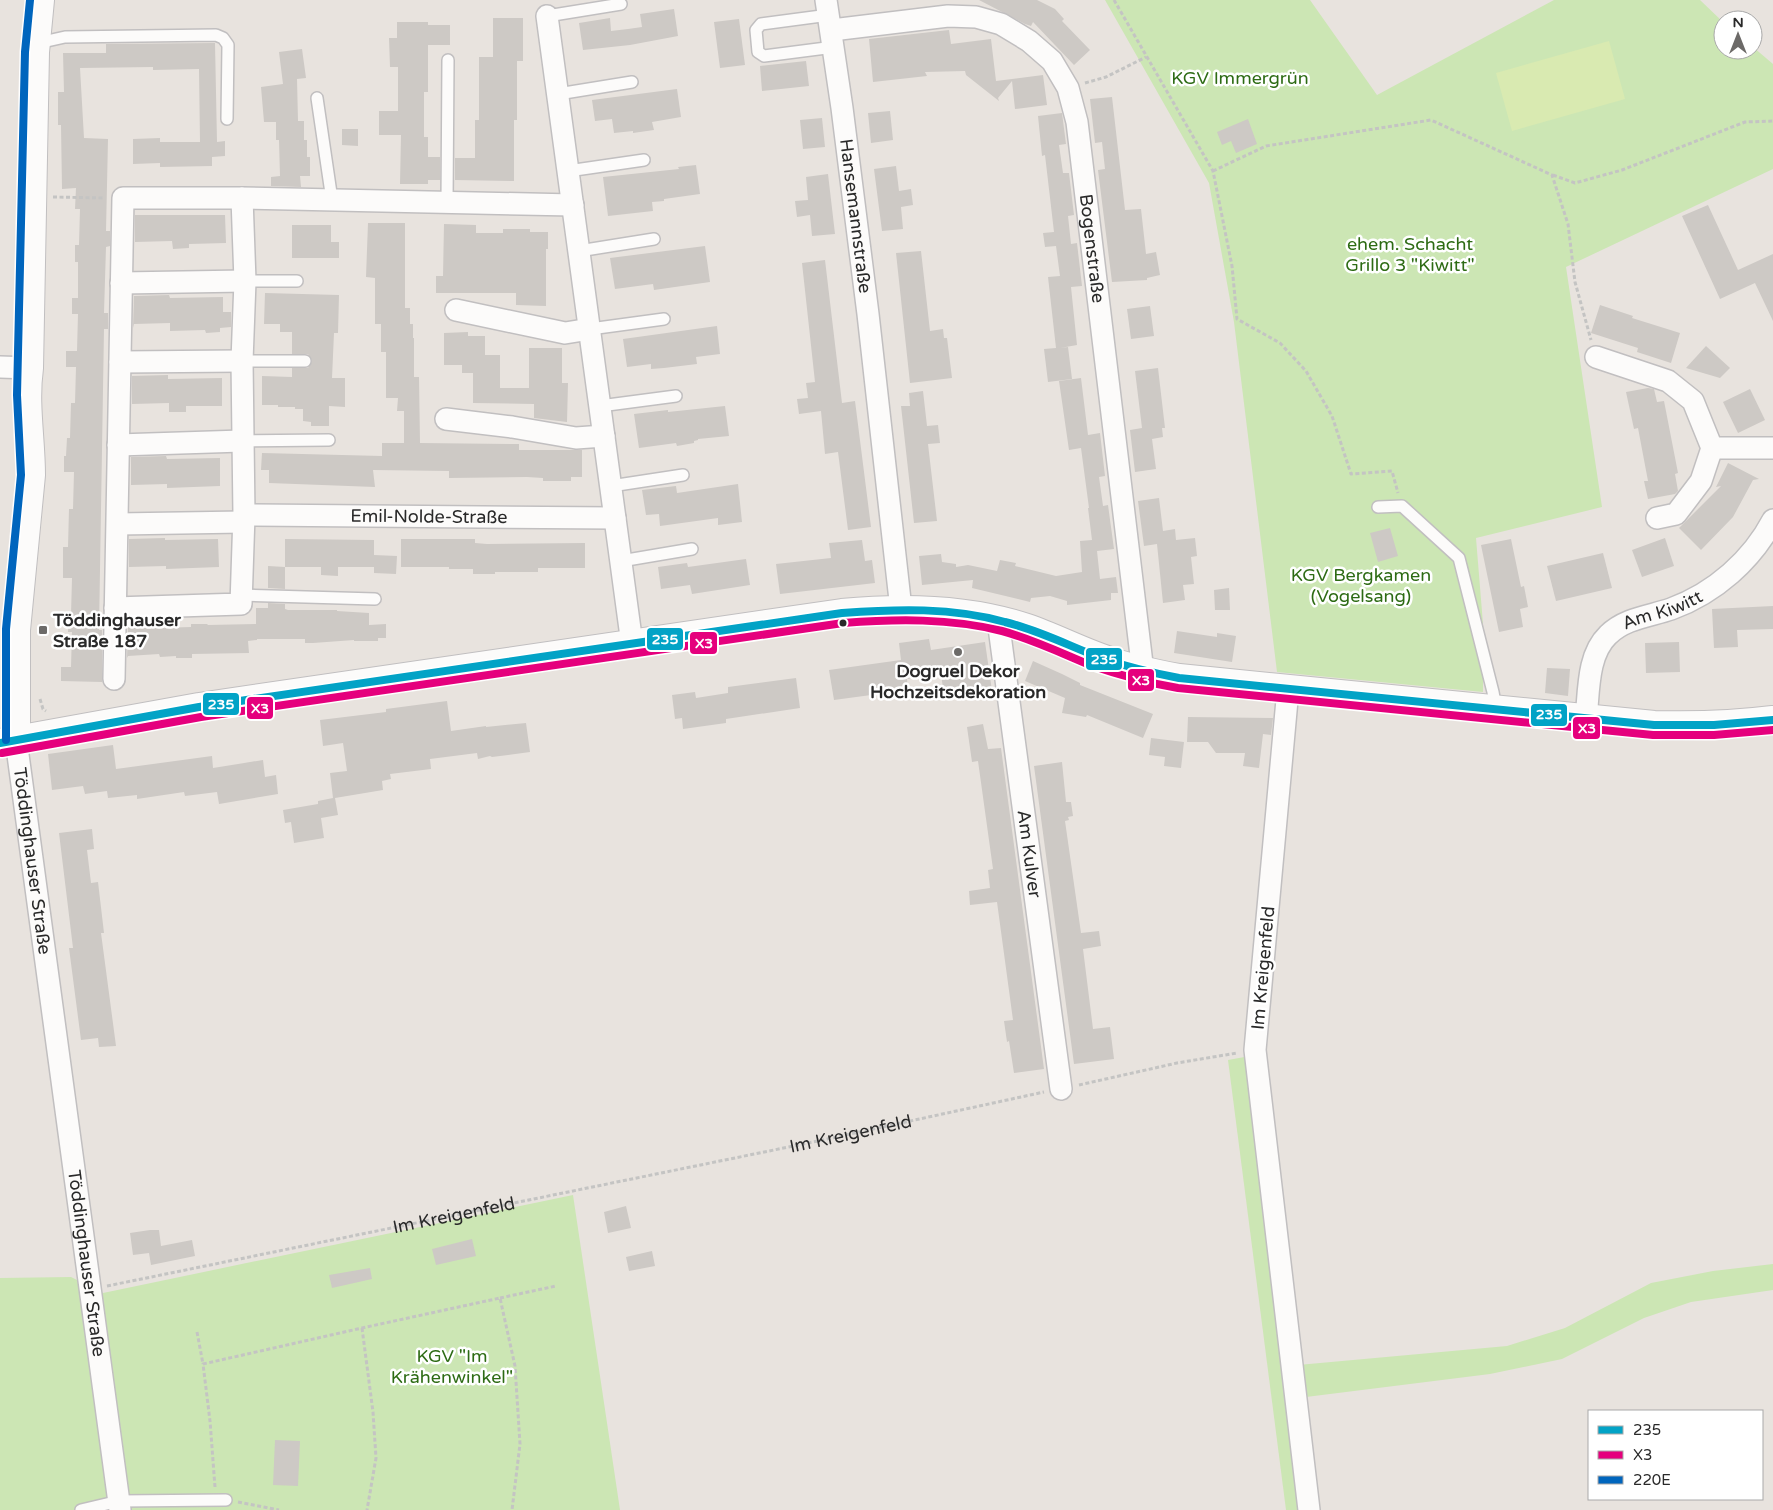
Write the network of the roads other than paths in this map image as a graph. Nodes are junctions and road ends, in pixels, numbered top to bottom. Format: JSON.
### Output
{"nodes":[{"id":1,"x":40,"y":0,"type":"edge"},
{"id":2,"x":620,"y":4,"type":"dead end"},
{"id":3,"x":547,"y":16,"type":"joint"},
{"id":4,"x":830,"y":23,"type":"edge"},
{"id":5,"x":35,"y":52,"type":"junction"},
{"id":6,"x":448,"y":60,"type":"dead end"},
{"id":7,"x":632,"y":82,"type":"dead end"},
{"id":8,"x":558,"y":94,"type":"junction"},
{"id":9,"x":317,"y":98,"type":"dead end"},
{"id":10,"x":227,"y":119,"type":"dead end"},
{"id":11,"x":644,"y":160,"type":"dead end"},
{"id":12,"x":568,"y":171,"type":"junction"},
{"id":13,"x":242,"y":198,"type":"junction"},
{"id":14,"x":332,"y":200,"type":"junction"},
{"id":15,"x":447,"y":202,"type":"junction"},
{"id":16,"x":573,"y":204,"type":"junction"},
{"id":17,"x":654,"y":240,"type":"dead end"},
{"id":18,"x":579,"y":251,"type":"junction"},
{"id":19,"x":245,"y":281,"type":"junction"},
{"id":20,"x":297,"y":281,"type":"dead end"},
{"id":21,"x":121,"y":284,"type":"junction"},
{"id":22,"x":456,"y":310,"type":"dead end"},
{"id":23,"x":664,"y":319,"type":"dead end"},
{"id":24,"x":590,"y":329,"type":"junction"},
{"id":25,"x":1596,"y":357,"type":"road end"},
{"id":26,"x":242,"y":361,"type":"junction"},
{"id":27,"x":305,"y":361,"type":"dead end"},
{"id":28,"x":120,"y":362,"type":"junction"},
{"id":29,"x":0,"y":367,"type":"edge"},
{"id":30,"x":29,"y":368,"type":"junction"},
{"id":31,"x":676,"y":396,"type":"dead end"},
{"id":32,"x":600,"y":406,"type":"junction"},
{"id":33,"x":446,"y":419,"type":"dead end"},
{"id":34,"x":604,"y":436,"type":"junction"},
{"id":35,"x":329,"y":440,"type":"dead end"},
{"id":36,"x":242,"y":441,"type":"junction"},
{"id":37,"x":118,"y":445,"type":"junction"},
{"id":38,"x":1712,"y":448,"type":"junction"},
{"id":39,"x":1773,"y":448,"type":"edge"},
{"id":40,"x":683,"y":475,"type":"dead end"},
{"id":41,"x":611,"y":486,"type":"junction"},
{"id":42,"x":1378,"y":507,"type":"dead end"},
{"id":43,"x":243,"y":518,"type":"junction"},
{"id":44,"x":615,"y":518,"type":"junction"},
{"id":45,"x":1657,"y":518,"type":"dead end"},
{"id":46,"x":1773,"y":520,"type":"edge"},
{"id":47,"x":118,"y":524,"type":"junction"},
{"id":48,"x":692,"y":549,"type":"dead end"},
{"id":49,"x":621,"y":561,"type":"junction"},
{"id":50,"x":241,"y":595,"type":"junction"},
{"id":51,"x":374,"y":599,"type":"dead end"},
{"id":52,"x":115,"y":608,"type":"junction"},
{"id":53,"x":901,"y":609,"type":"junction"},
{"id":54,"x":998,"y":620,"type":"junction"},
{"id":55,"x":632,"y":644,"type":"junction"},
{"id":56,"x":1144,"y":672,"type":"junction"},
{"id":57,"x":114,"y":679,"type":"dead end"},
{"id":58,"x":1288,"y":689,"type":"junction"},
{"id":59,"x":1496,"y":709,"type":"junction"},
{"id":60,"x":1586,"y":718,"type":"junction"},
{"id":61,"x":1773,"y":720,"type":"edge"},
{"id":62,"x":8,"y":742,"type":"edge"},
{"id":63,"x":1061,"y":1089,"type":"road end"},
{"id":64,"x":221,"y":1500,"type":"road end"},
{"id":65,"x":120,"y":1506,"type":"edge"},
{"id":66,"x":81,"y":1510,"type":"edge"},
{"id":67,"x":1309,"y":1510,"type":"edge"}],
"edges":[{"from":1,"to":5,"type":"street","name":"Töddinghauser Straße"},
{"from":2,"to":3,"type":"lane"},
{"from":3,"to":8,"type":"street"},
{"from":4,"to":4,"type":"lane"},
{"from":4,"to":53,"type":"street","name":"Hansemannstraße"},
{"from":4,"to":56,"type":"street","name":"Bogenstraße"},
{"from":5,"to":10,"type":"lane"},
{"from":5,"to":30,"type":"street","name":"Töddinghauser Straße"},
{"from":6,"to":15,"type":"lane"},
{"from":7,"to":8,"type":"lane"},
{"from":8,"to":12,"type":"street"},
{"from":9,"to":14,"type":"lane"},
{"from":11,"to":12,"type":"lane"},
{"from":12,"to":16,"type":"street"},
{"from":13,"to":14,"type":"street"},
{"from":13,"to":19,"type":"street"},
{"from":13,"to":21,"type":"street"},
{"from":14,"to":15,"type":"street"},
{"from":15,"to":16,"type":"street"},
{"from":16,"to":18,"type":"street"},
{"from":17,"to":18,"type":"lane"},
{"from":18,"to":24,"type":"street"},
{"from":19,"to":20,"type":"lane"},
{"from":19,"to":21,"type":"street"},
{"from":19,"to":26,"type":"street"},
{"from":21,"to":28,"type":"street"},
{"from":22,"to":24,"type":"street"},
{"from":23,"to":24,"type":"lane"},
{"from":24,"to":32,"type":"street"},
{"from":25,"to":38,"type":"street"},
{"from":26,"to":27,"type":"lane"},
{"from":26,"to":28,"type":"street"},
{"from":26,"to":36,"type":"street"},
{"from":28,"to":37,"type":"street"},
{"from":29,"to":30,"type":"street"},
{"from":30,"to":62,"type":"street","name":"Töddinghauser Straße"},
{"from":31,"to":32,"type":"lane"},
{"from":32,"to":34,"type":"street"},
{"from":33,"to":34,"type":"street"},
{"from":34,"to":41,"type":"street"},
{"from":35,"to":36,"type":"lane"},
{"from":36,"to":37,"type":"street"},
{"from":36,"to":43,"type":"street"},
{"from":37,"to":47,"type":"street"},
{"from":38,"to":39,"type":"street"},
{"from":38,"to":45,"type":"street"},
{"from":40,"to":41,"type":"lane"},
{"from":41,"to":44,"type":"street"},
{"from":42,"to":59,"type":"lane"},
{"from":43,"to":44,"type":"street","name":"Emil-Nolde-Straße"},
{"from":43,"to":47,"type":"street","name":"Emil-Nolde-Straße"},
{"from":43,"to":50,"type":"street"},
{"from":44,"to":49,"type":"street"},
{"from":46,"to":60,"type":"street","name":"Am Kiwitt"},
{"from":47,"to":52,"type":"street"},
{"from":48,"to":49,"type":"lane"},
{"from":49,"to":55,"type":"street"},
{"from":50,"to":51,"type":"lane"},
{"from":50,"to":52,"type":"street"},
{"from":52,"to":57,"type":"street"},
{"from":53,"to":54,"type":"street"},
{"from":53,"to":55,"type":"street"},
{"from":54,"to":56,"type":"street"},
{"from":54,"to":63,"type":"street","name":"Am Kulver"},
{"from":55,"to":62,"type":"street"},
{"from":56,"to":58,"type":"street"},
{"from":58,"to":59,"type":"street"},
{"from":58,"to":67,"type":"street","name":"Im Kreigenfeld"},
{"from":59,"to":60,"type":"street"},
{"from":60,"to":61,"type":"street"},
{"from":62,"to":65,"type":"street","name":"Töddinghauser Straße"},
{"from":64,"to":65,"type":"lane"},
{"from":65,"to":66,"type":"lane"}]}
